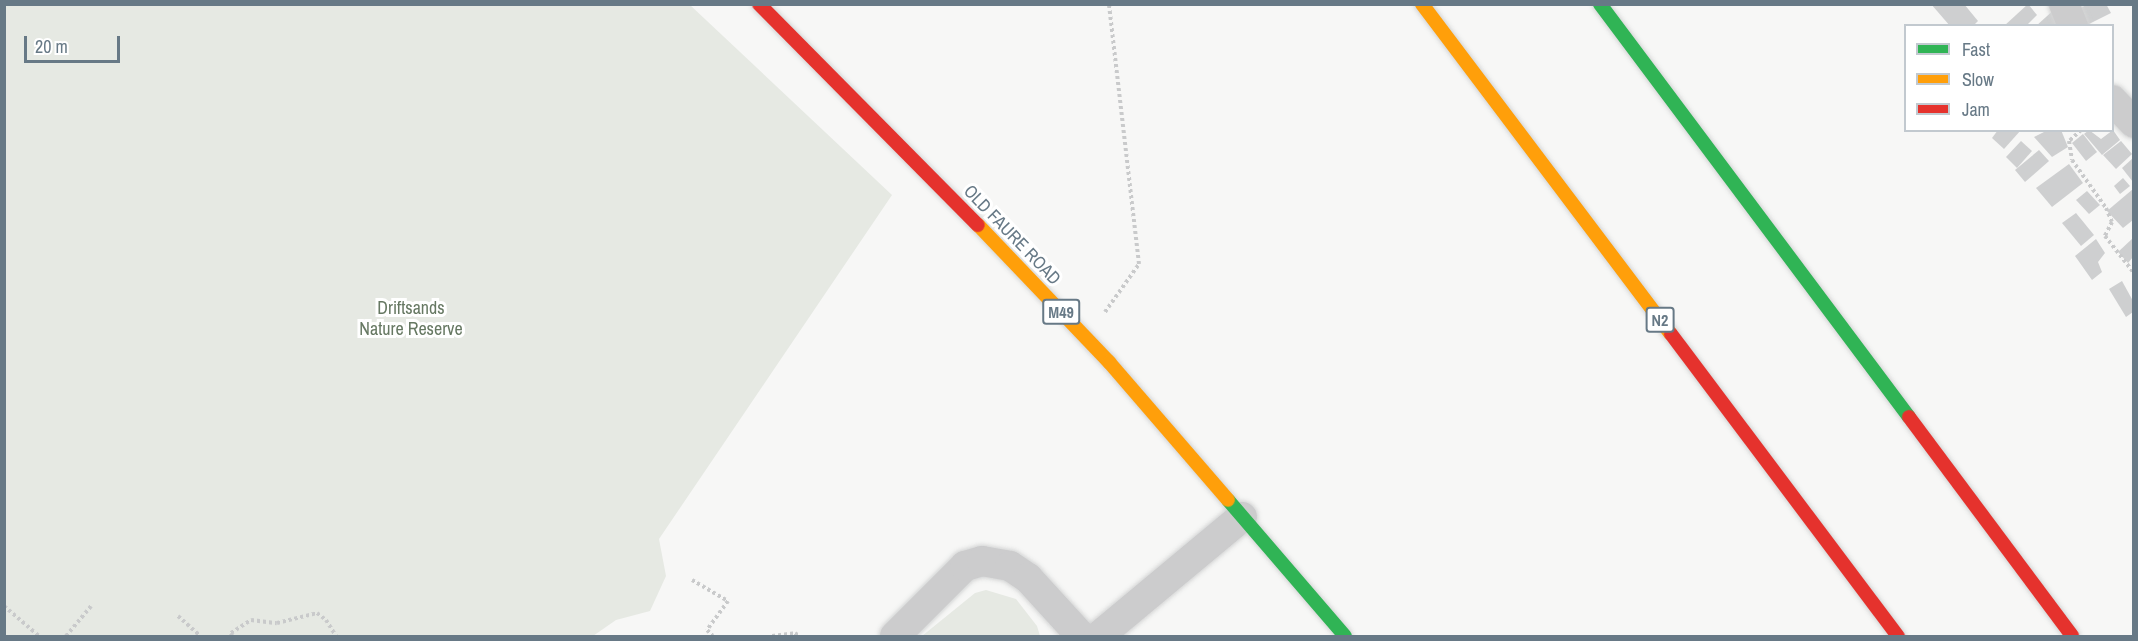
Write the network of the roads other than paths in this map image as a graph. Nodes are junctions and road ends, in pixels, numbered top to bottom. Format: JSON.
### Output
{"nodes":[{"id":1,"x":759,"y":4,"type":"edge"},
{"id":2,"x":1422,"y":4,"type":"edge"},
{"id":3,"x":1600,"y":4,"type":"edge"},
{"id":4,"x":2064,"y":4,"type":"edge"},
{"id":5,"x":2072,"y":24,"type":"edge"},
{"id":6,"x":2114,"y":102,"type":"edge"},
{"id":7,"x":2133,"y":123,"type":"edge"},
{"id":8,"x":1242,"y":517,"type":"junction"},
{"id":9,"x":895,"y":636,"type":"edge"},
{"id":10,"x":1082,"y":636,"type":"edge"},
{"id":11,"x":1099,"y":636,"type":"edge"},
{"id":12,"x":1345,"y":636,"type":"edge"},
{"id":13,"x":1898,"y":636,"type":"edge"},
{"id":14,"x":2072,"y":636,"type":"edge"}],
"edges":[{"from":1,"to":8,"type":"main road","name":"OLD FAURE ROAD","number":"M49"},
{"from":2,"to":13,"type":"main road","number":"N2"},
{"from":3,"to":14,"type":"main road"},
{"from":4,"to":5,"type":"street"},
{"from":6,"to":7,"type":"street"},
{"from":8,"to":11,"type":"street"},
{"from":8,"to":12,"type":"main road","name":"OLD FAURE ROAD","number":"M49"},
{"from":9,"to":10,"type":"street"}]}
